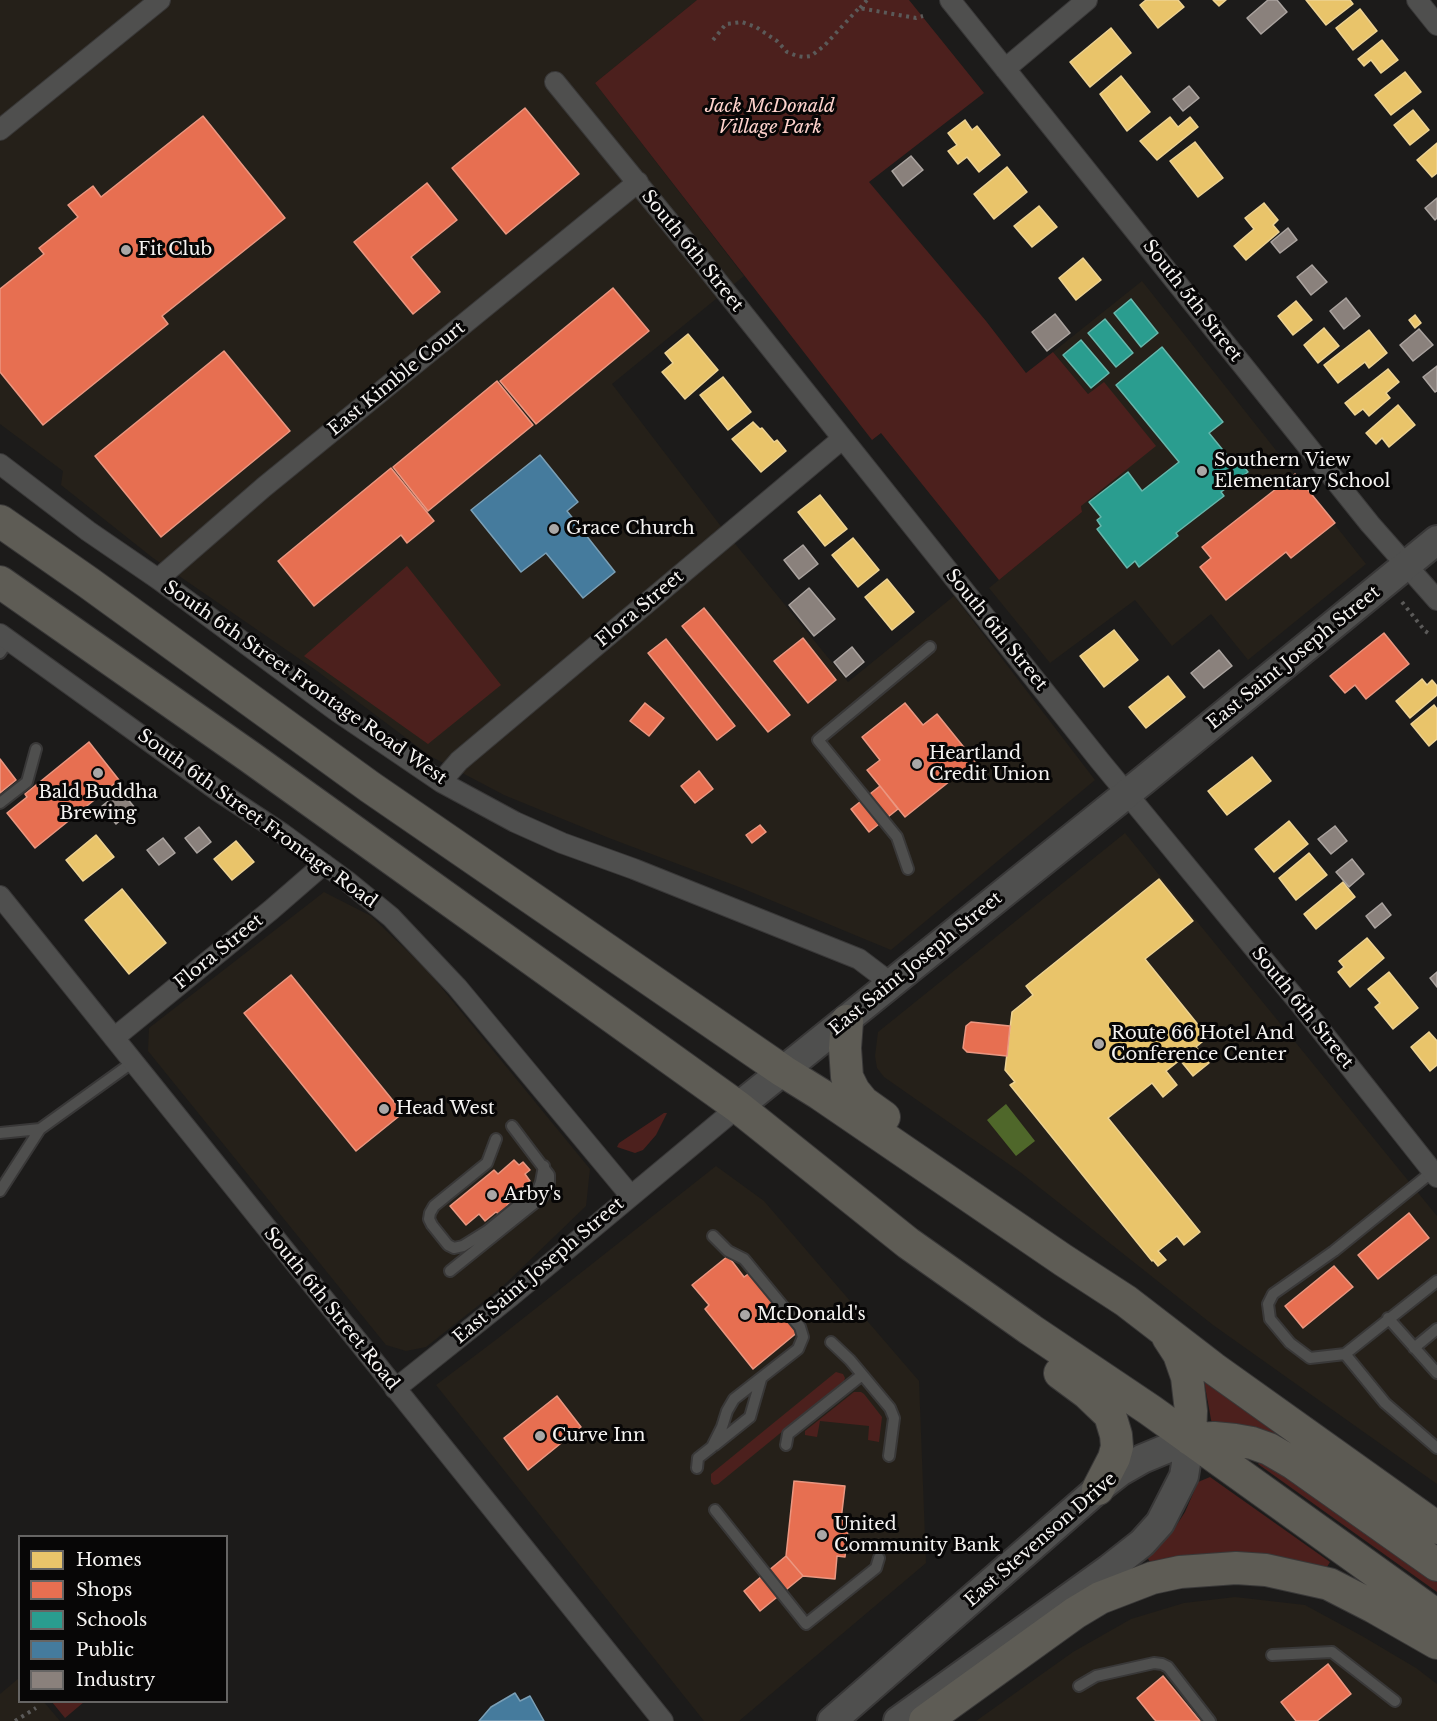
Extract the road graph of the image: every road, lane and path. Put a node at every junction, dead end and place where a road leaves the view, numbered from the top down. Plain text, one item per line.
1 (160, 0) edge
2 (867, 0) edge
3 (951, 0) edge
4 (1088, 0) edge
5 (1417, 0) edge
6 (859, 8) junction
7 (923, 16) dead end
8 (1437, 25) edge
9 (713, 40) dead end
10 (1005, 69) junction
11 (555, 82) dead end
12 (0, 130) edge
13 (638, 182) junction
14 (842, 439) junction
15 (0, 464) edge
16 (0, 521) edge
17 (1437, 540) edge
18 (1405, 566) junction
19 (158, 579) junction
20 (0, 582) edge
21 (1437, 600) edge
22 (1402, 602) dead end
23 (1431, 635) dead end
24 (3, 642) edge
25 (930, 647) dead end
26 (36, 749) dead end
27 (441, 782) junction
28 (1127, 794) junction
29 (0, 803) edge
30 (324, 864) junction
31 (908, 869) dead end
32 (0, 896) edge
33 (892, 984) junction
34 (847, 1021) junction
35 (114, 1038) junction
36 (133, 1062) junction
37 (783, 1071) junction
38 (738, 1107) junction
39 (512, 1126) dead end
40 (40, 1129) junction
41 (0, 1132) edge
42 (496, 1139) dead end
43 (544, 1166) junction
44 (1435, 1175) edge
45 (0, 1191) edge
46 (846, 1195) junction
47 (630, 1196) junction
48 (713, 1236) dead end
49 (1062, 1260) junction
50 (450, 1271) dead end
51 (1437, 1281) edge
52 (1388, 1318) junction
53 (1437, 1329) edge
54 (1164, 1330) junction
55 (831, 1342) dead end
56 (1414, 1348) junction
57 (1345, 1354) junction
58 (1437, 1373) edge
59 (862, 1375) junction
60 (761, 1379) junction
61 (395, 1389) junction
62 (1190, 1439) junction
63 (786, 1445) dead end
64 (712, 1447) junction
65 (1437, 1448) edge
66 (889, 1456) dead end
67 (697, 1468) dead end
68 (1098, 1489) junction
69 (715, 1510) dead end
70 (1437, 1528) edge
71 (879, 1558) dead end
72 (1437, 1565) edge
73 (1437, 1616) edge
74 (1437, 1643) edge
75 (1272, 1655) dead end
76 (1079, 1686) dead end
77 (1395, 1701) dead end
78 (36, 1708) dead end
79 (15, 1721) edge
80 (663, 1721) edge
81 (832, 1721) edge
82 (898, 1721) edge
83 (925, 1721) edge
84 (1210, 1721) edge

1 - 12 street
2 - 6 path
3 - 10 street, South 5th Street
4 - 10 street
5 - 8 street
6 - 7 path
6 - 9 path
10 - 18 street, South 5th Street
11 - 13 street, South 6th Street
13 - 14 street, South 6th Street
13 - 19 street, East Kimble Court
14 - 27 street, Flora Street
14 - 28 street, South 6th Street
15 - 19 street, South 6th Street Frontage Road West
16 - 37 main road
17 - 18 street, East Saint Joseph Street
18 - 21 street, South 5th Street
18 - 28 street, East Saint Joseph Street
19 - 27 street, South 6th Street Frontage Road West
20 - 38 main road
22 - 23 path
24 - 30 street, South 6th Street Frontage Road
25 - 31 lane
26 - 29 lane
27 - 33 street, South 6th Street Frontage Road West
28 - 33 street, East Saint Joseph Street
28 - 44 street, South 6th Street
30 - 35 street, Flora Street
30 - 47 street, South 6th Street Frontage Road
32 - 35 street, South 6th Street Road
33 - 34 street, East Saint Joseph Street
34 - 37 street, East Saint Joseph Street
34 - 49 main road
35 - 36 street, South 6th Street Road
36 - 40 lane
36 - 61 street, South 6th Street Road
37 - 38 street, East Saint Joseph Street
37 - 49 main road
38 - 46 main road
38 - 47 street, East Saint Joseph Street
39 - 43 lane
40 - 41 lane
40 - 45 lane
42 - 43 lane
43 - 50 lane
44 - 57 lane
46 - 62 main road
46 - 68 main road
47 - 61 street, East Saint Joseph Street
48 - 60 lane
49 - 54 main road
51 - 52 lane
52 - 56 lane
52 - 57 lane
53 - 56 lane
54 - 62 main road
54 - 70 main road
55 - 59 lane
56 - 58 lane
57 - 65 lane
59 - 63 lane
59 - 66 lane
60 - 64 lane
60 - 64 lane
61 - 80 street, South 6th Street Road
62 - 68 street, East Stevenson Drive
62 - 72 main road
62 - 73 main road
62 - 82 street
64 - 67 lane
68 - 81 street, East Stevenson Drive
69 - 71 lane
74 - 83 main road
75 - 77 lane
76 - 84 lane
78 - 79 path

